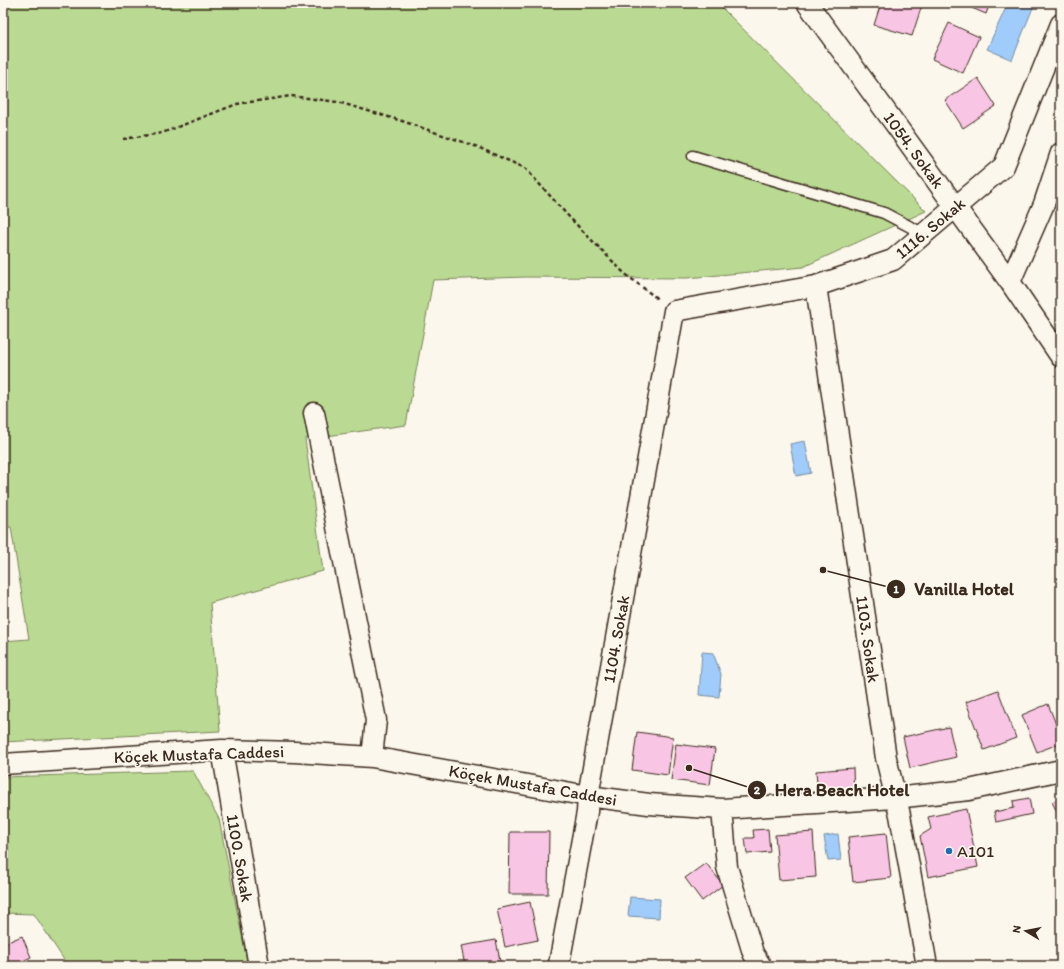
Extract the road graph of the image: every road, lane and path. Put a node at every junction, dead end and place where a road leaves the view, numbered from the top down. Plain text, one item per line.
1 (807, 3) edge
2 (1061, 24) edge
3 (123, 139) dead end
4 (1061, 153) edge
5 (693, 156) dead end
6 (956, 207) junction
7 (924, 234) junction
8 (1010, 282) junction
9 (816, 286) junction
10 (674, 311) junction
11 (1061, 357) edge
12 (314, 414) dead end
13 (222, 750) junction
14 (372, 758) junction
15 (3, 764) edge
16 (1061, 770) edge
17 (588, 796) junction
18 (895, 798) junction
19 (722, 809) junction
20 (259, 966) edge
21 (558, 966) edge
22 (761, 966) edge
23 (927, 966) edge

1 - 6 street, 1054. Sokak
2 - 6 street, 1116. Sokak
3 - 10 path
4 - 8 street
5 - 7 lane
6 - 7 street, 1116. Sokak
6 - 8 street, 1054. Sokak
7 - 9 street, 1116. Sokak
8 - 11 street, 1054. Sokak
9 - 10 street, 1116. Sokak
9 - 18 street, 1103. Sokak
10 - 17 street, 1104. Sokak
12 - 14 street
13 - 14 street, Köçek Mustafa Caddesi
13 - 15 street, Köçek Mustafa Caddesi
13 - 20 street, 1100. Sokak
14 - 17 street, Köçek Mustafa Caddesi
16 - 18 street, Köçek Mustafa Caddesi
17 - 19 street, Köçek Mustafa Caddesi
17 - 21 street, 1104. Sokak
18 - 19 street, Köçek Mustafa Caddesi
18 - 23 street, 1103. Sokak
19 - 22 street

